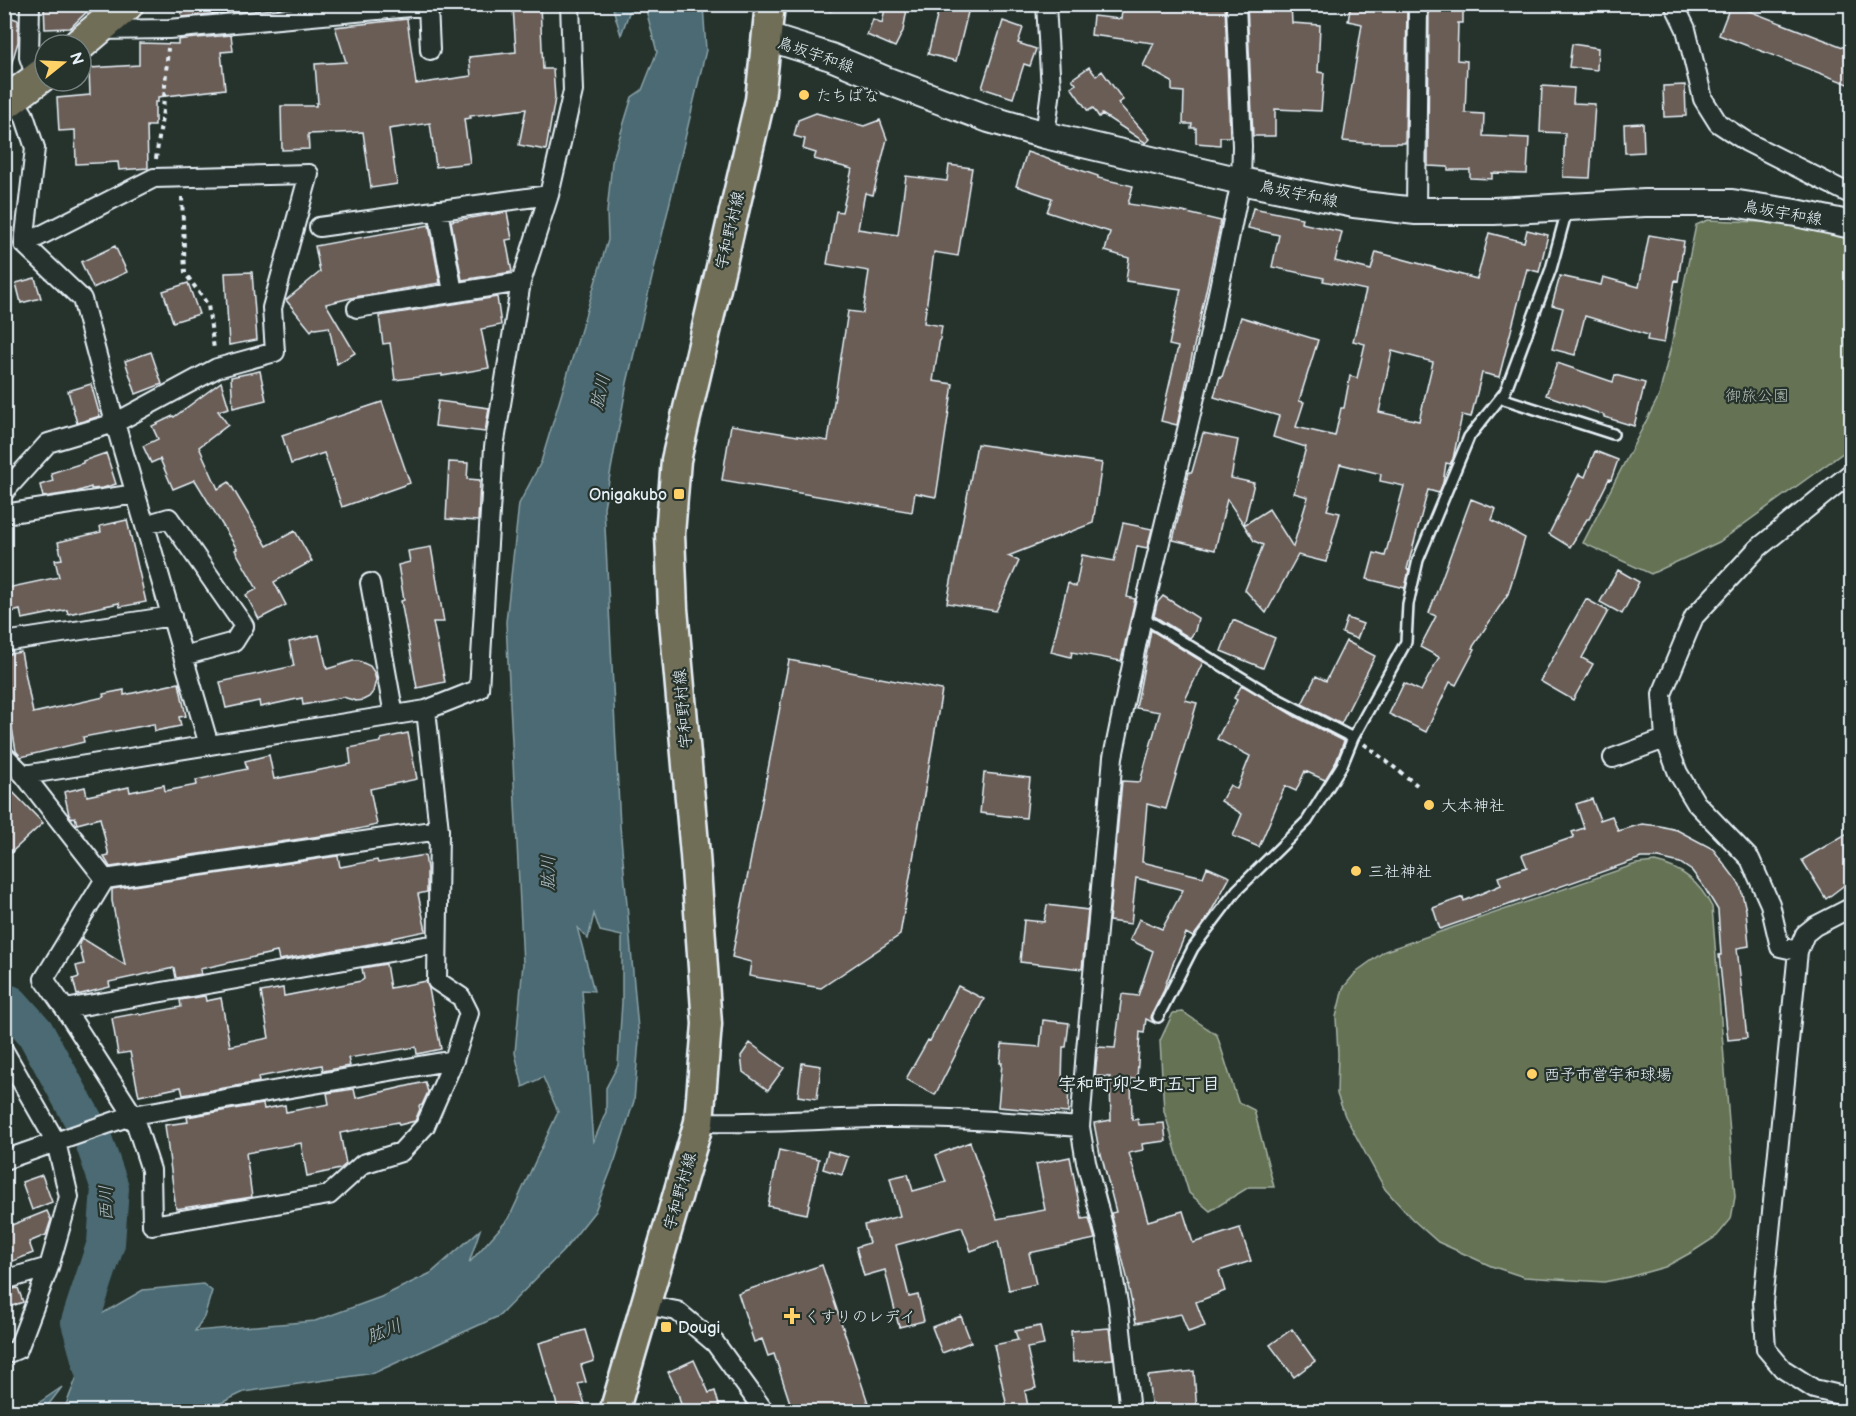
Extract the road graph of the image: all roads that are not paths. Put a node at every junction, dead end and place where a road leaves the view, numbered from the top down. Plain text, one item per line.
1 (30, 4) edge
2 (127, 4) edge
3 (570, 4) edge
4 (770, 4) edge
5 (1046, 4) edge
6 (1236, 4) edge
7 (1418, 4) edge
8 (1674, 4) edge
9 (435, 5) edge
10 (93, 33) edge
11 (93, 37) edge
12 (767, 37) junction
13 (430, 50) dead end
14 (25, 88) edge
15 (1045, 135) junction
16 (1241, 181) junction
17 (549, 195) junction
18 (1851, 195) edge
19 (1568, 207) junction
20 (438, 210) junction
21 (1416, 211) junction
22 (1851, 225) edge
23 (319, 227) dead end
24 (24, 244) junction
25 (521, 282) junction
26 (453, 292) junction
27 (357, 308) dead end
28 (1501, 398) junction
29 (116, 423) junction
30 (1613, 434) dead end
31 (1851, 472) edge
32 (4, 492) edge
33 (136, 494) junction
34 (4, 514) edge
35 (145, 525) junction
36 (370, 583) dead end
37 (172, 616) junction
38 (1142, 617) junction
39 (4, 642) edge
40 (183, 656) junction
41 (426, 710) junction
42 (394, 716) junction
43 (1353, 738) junction
44 (1665, 739) junction
45 (208, 745) junction
46 (4, 755) edge
47 (1613, 758) dead end
48 (24, 775) junction
49 (439, 830) junction
50 (105, 879) junction
51 (1851, 907) edge
52 (436, 944) junction
53 (1798, 951) junction
54 (65, 1009) junction
55 (1158, 1017) dead end
56 (4, 1051) edge
57 (454, 1060) junction
58 (133, 1115) junction
59 (699, 1122) junction
60 (1080, 1127) junction
61 (56, 1142) junction
62 (4, 1160) edge
63 (49, 1267) junction
64 (4, 1280) edge
65 (646, 1305) junction
66 (4, 1355) edge
67 (1851, 1398) edge
68 (614, 1412) edge
69 (765, 1412) edge
70 (1130, 1412) edge

1 - 14 street
2 - 10 highway
3 - 17 street
4 - 12 main road, 宇和野村線
5 - 15 street
6 - 16 street
7 - 21 street
8 - 18 street
9 - 11 street
9 - 13 street
12 - 15 main road, 鳥坂宇和線
12 - 59 main road, 宇和野村線
14 - 24 street
15 - 16 main road, 鳥坂宇和線
16 - 21 main road, 鳥坂宇和線
16 - 38 street
17 - 20 street
17 - 25 street
19 - 21 main road, 鳥坂宇和線
19 - 22 main road, 鳥坂宇和線
19 - 28 lane
20 - 23 street
20 - 26 street
24 - 29 street
24 - 29 street
25 - 26 street
25 - 41 street
26 - 27 street
28 - 30 lane
28 - 43 lane
29 - 32 street
29 - 33 street
31 - 44 street
33 - 34 street
33 - 35 street
35 - 37 street
35 - 40 street
36 - 42 street
37 - 39 street
37 - 40 street
38 - 43 lane
38 - 60 street
40 - 45 street
41 - 42 street
41 - 49 street
42 - 45 street
43 - 55 lane
44 - 47 street
44 - 53 street
45 - 48 street
46 - 48 street
48 - 50 street
49 - 50 street
49 - 52 street
50 - 54 street
51 - 53 street
52 - 54 street
52 - 57 street
53 - 67 street
54 - 58 street
56 - 61 street
57 - 58 street
57 - 58 street
58 - 61 street
59 - 60 street
59 - 65 main road, 宇和野村線
60 - 70 street
61 - 62 street
61 - 63 street
63 - 64 street
63 - 66 street
65 - 68 main road, 宇和野村線
65 - 69 street

